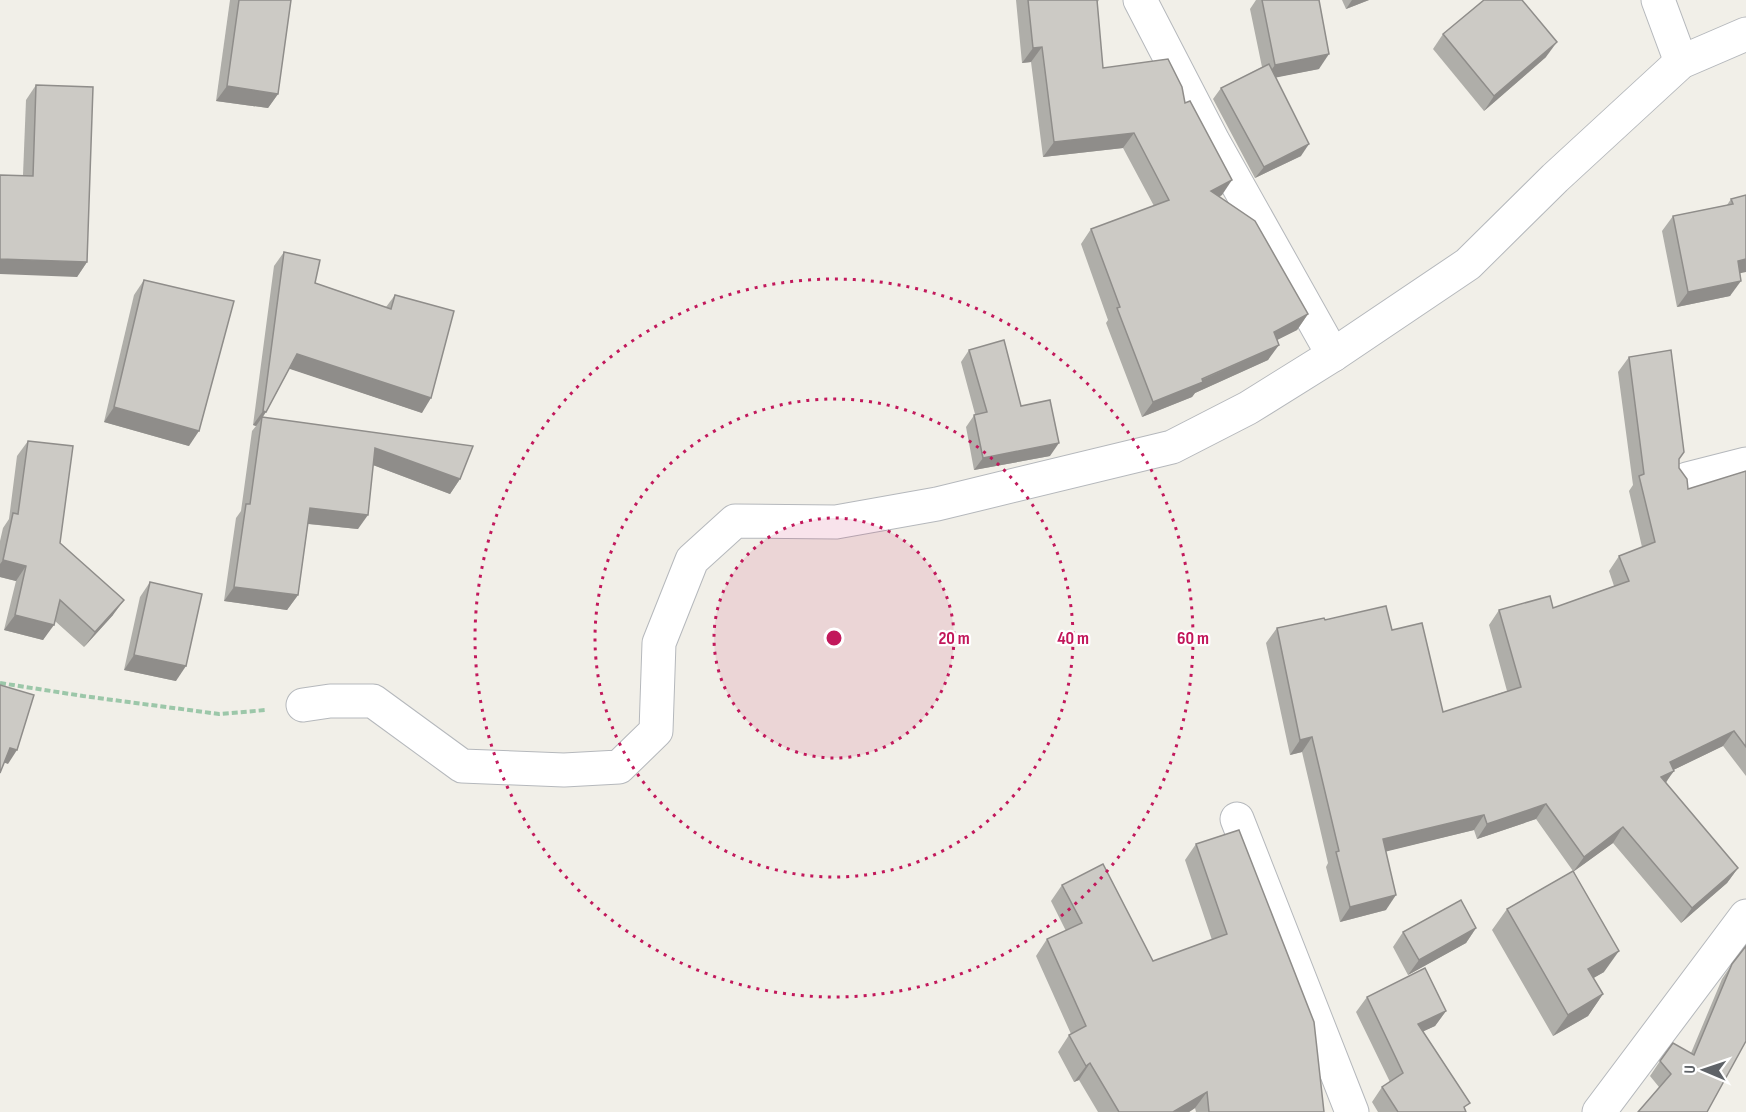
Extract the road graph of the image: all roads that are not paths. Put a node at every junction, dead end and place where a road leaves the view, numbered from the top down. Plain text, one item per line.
1 (1140, 0) edge
2 (1658, 0) edge
3 (1746, 34) edge
4 (1681, 62) junction
5 (1333, 355) junction
6 (1746, 464) edge
7 (1687, 479) edge
8 (303, 705) road end
9 (1236, 819) dead end
10 (1746, 916) edge
11 (1352, 1112) edge
12 (1599, 1112) edge

1 - 5 street
2 - 4 street
3 - 4 street
4 - 5 street
5 - 8 street
6 - 7 street
9 - 11 street
10 - 12 street

